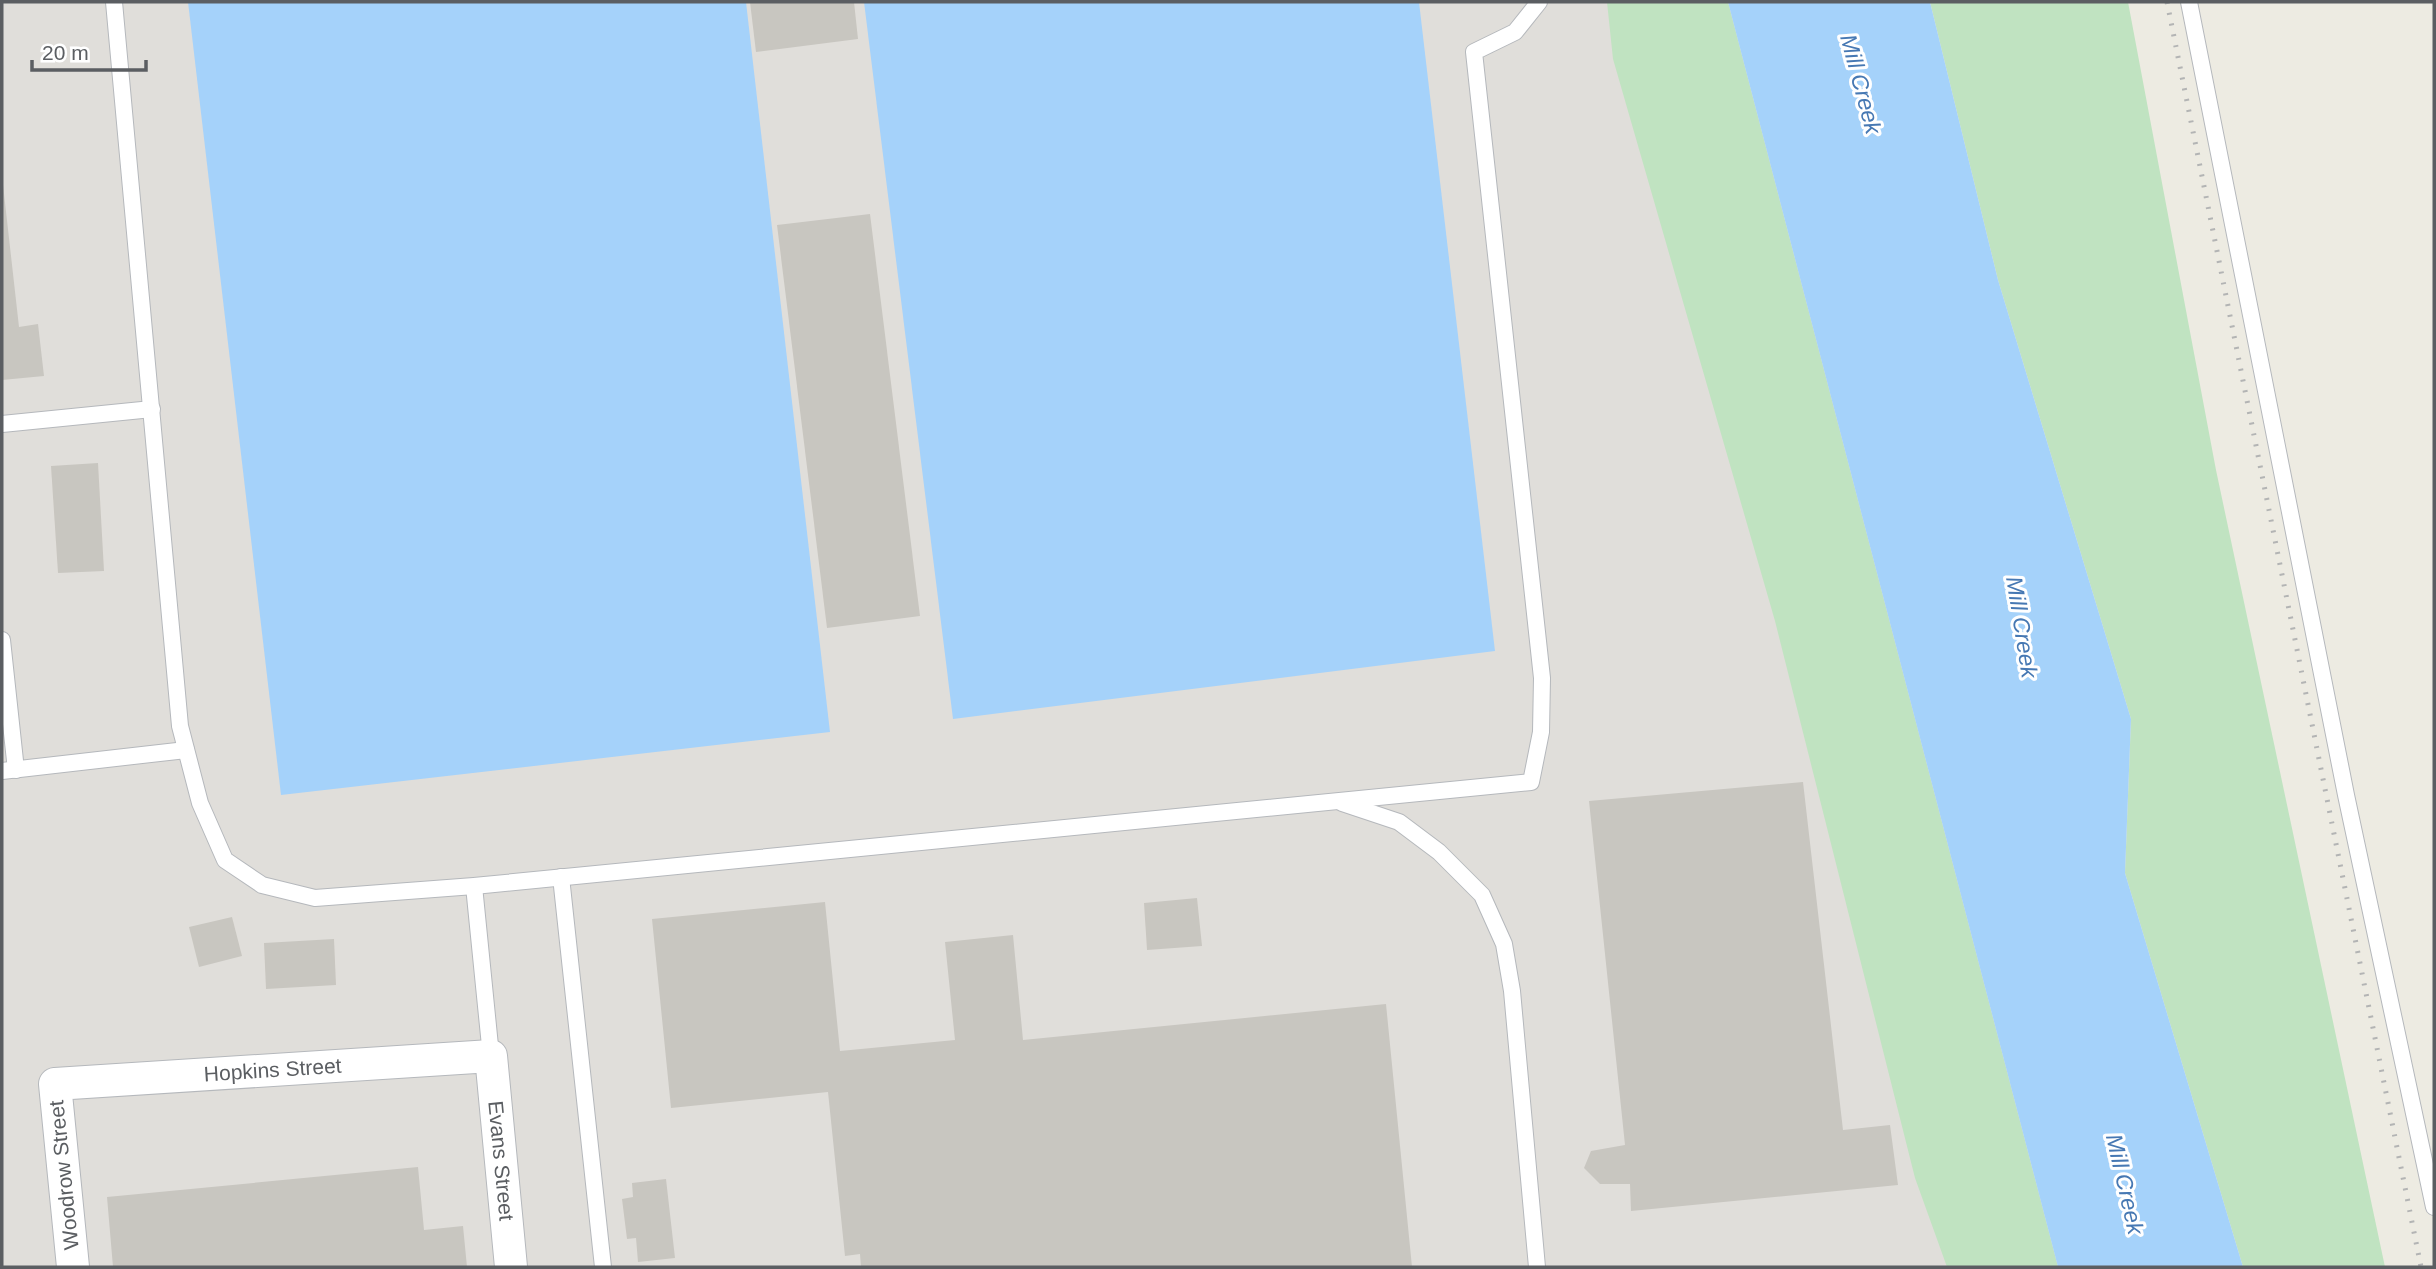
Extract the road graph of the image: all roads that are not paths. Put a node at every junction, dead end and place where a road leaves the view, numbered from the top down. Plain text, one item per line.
1 (114, 2) edge
2 (1539, 2) edge
3 (2189, 2) edge
4 (152, 409) junction
5 (2, 424) edge
6 (2, 640) edge
7 (186, 750) junction
8 (9, 770) edge
9 (1337, 801) junction
10 (561, 877) junction
11 (474, 886) junction
12 (491, 1056) junction
13 (55, 1083) joint
14 (2434, 1207) edge
15 (73, 1267) edge
16 (512, 1267) edge
17 (603, 1267) edge
18 (1538, 1267) edge

1 - 4 lane
2 - 9 lane
3 - 14 lane
4 - 5 lane
4 - 7 lane
6 - 8 lane
7 - 8 lane
7 - 11 lane
9 - 10 lane
9 - 18 lane
10 - 11 lane
10 - 17 lane
11 - 12 lane
12 - 13 street, Hopkins Street
12 - 16 street, Evans Street
13 - 15 street, Woodrow Street

